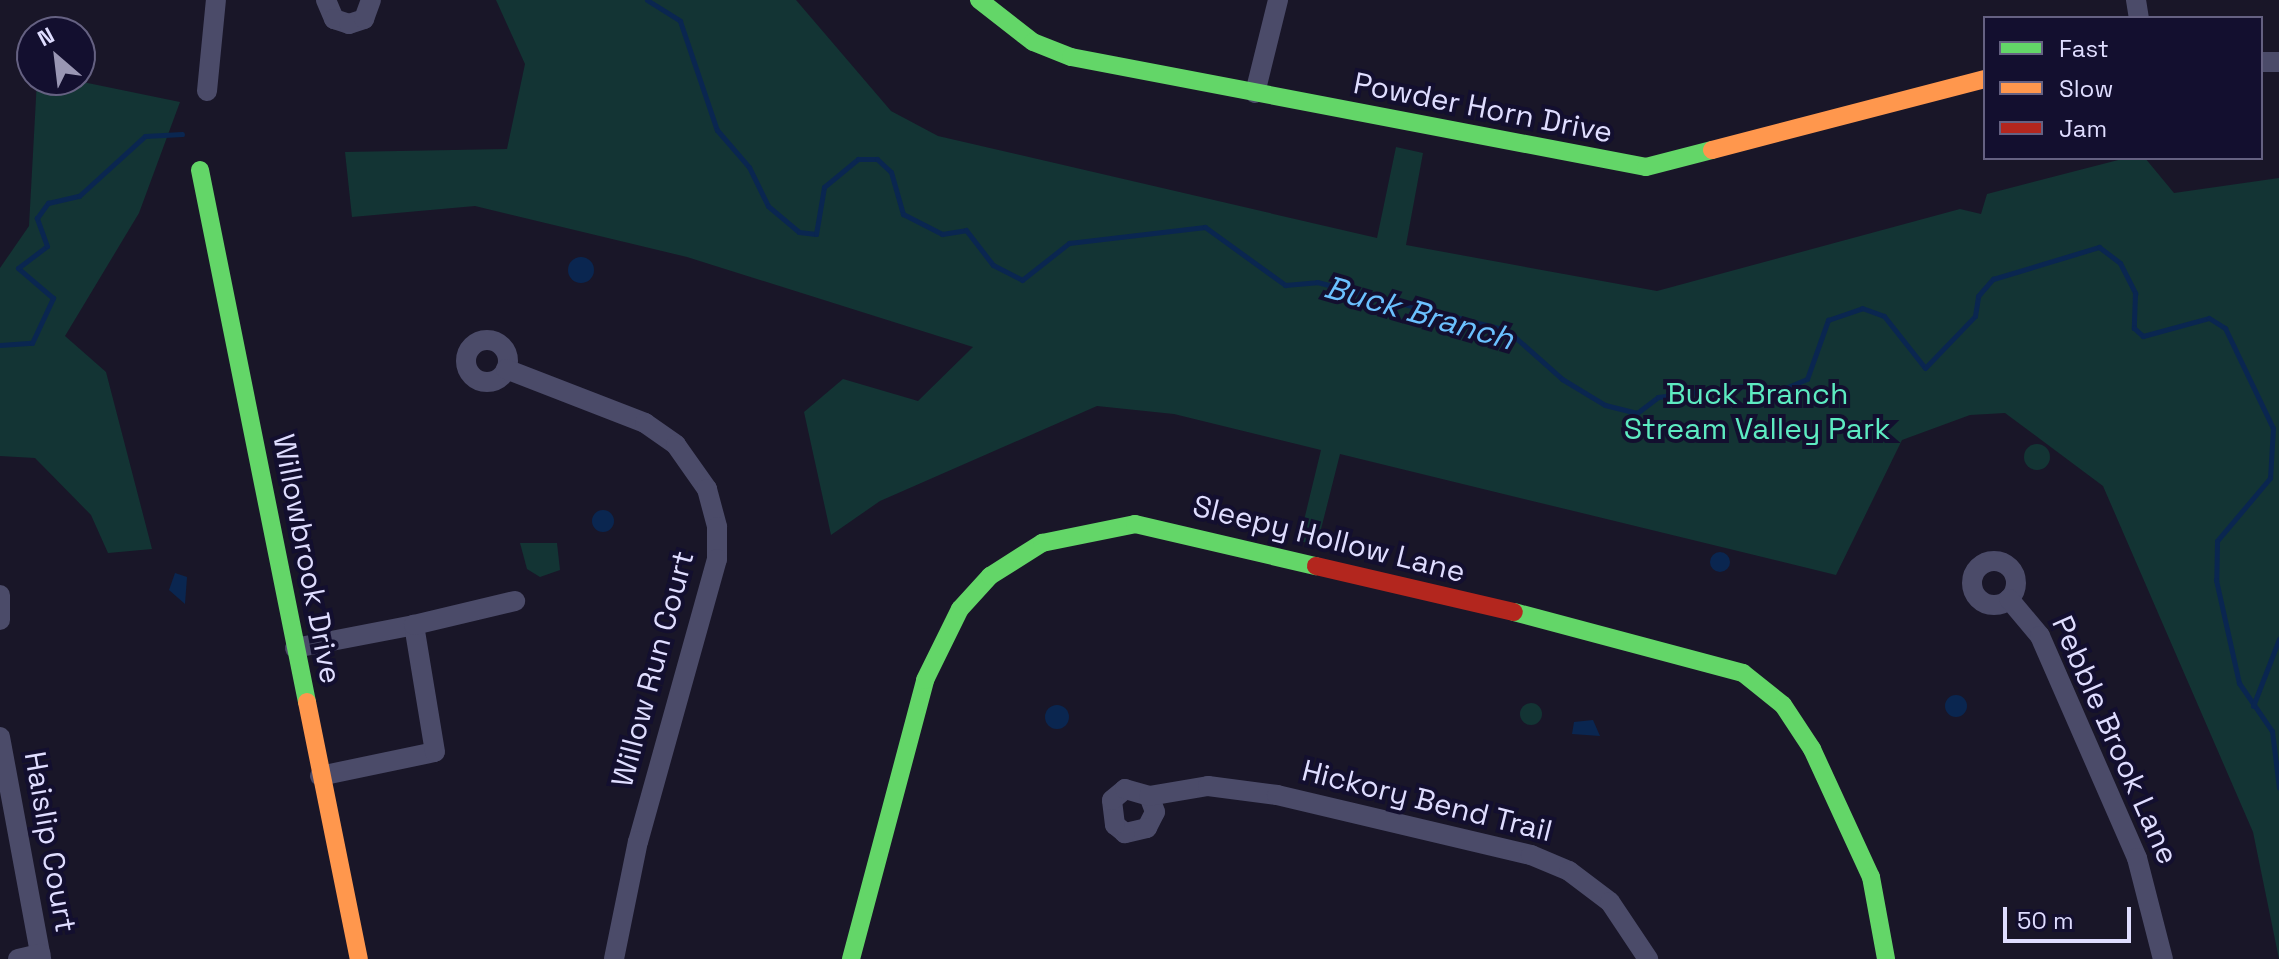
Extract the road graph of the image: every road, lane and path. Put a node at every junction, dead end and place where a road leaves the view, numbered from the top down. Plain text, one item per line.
1 (216, 0) edge
2 (326, 0) edge
3 (371, 0) edge
4 (1278, 0) edge
5 (988, 3) edge
6 (1983, 80) edge
7 (207, 91) dead end
8 (1255, 93) junction
9 (200, 170) dead end
10 (506, 369) dead end
11 (0, 595) edge
12 (2009, 599) dead end
13 (515, 601) dead end
14 (0, 620) edge
15 (414, 625) junction
16 (295, 648) junction
17 (0, 737) edge
18 (320, 776) junction
19 (1149, 796) dead end
20 (41, 956) edge
21 (18, 959) edge
22 (359, 959) edge
23 (614, 959) edge
24 (851, 959) edge
25 (1648, 959) edge
26 (1886, 959) edge
27 (2163, 959) edge

1 - 7 street
2 - 3 street
4 - 8 street
5 - 8 street, Powder Horn Drive
6 - 8 street, Powder Horn Drive
9 - 16 street, Willowbrook Drive
10 - 23 street, Willow Run Court
11 - 14 street
12 - 27 street, Pebble Brook Lane
13 - 15 street
15 - 16 street
15 - 18 street
16 - 18 street, Willowbrook Drive
17 - 20 street, Haislip Court
18 - 22 street, Willowbrook Drive
19 - 25 street, Hickory Bend Trail
20 - 21 street
24 - 26 street, Sleepy Hollow Lane

